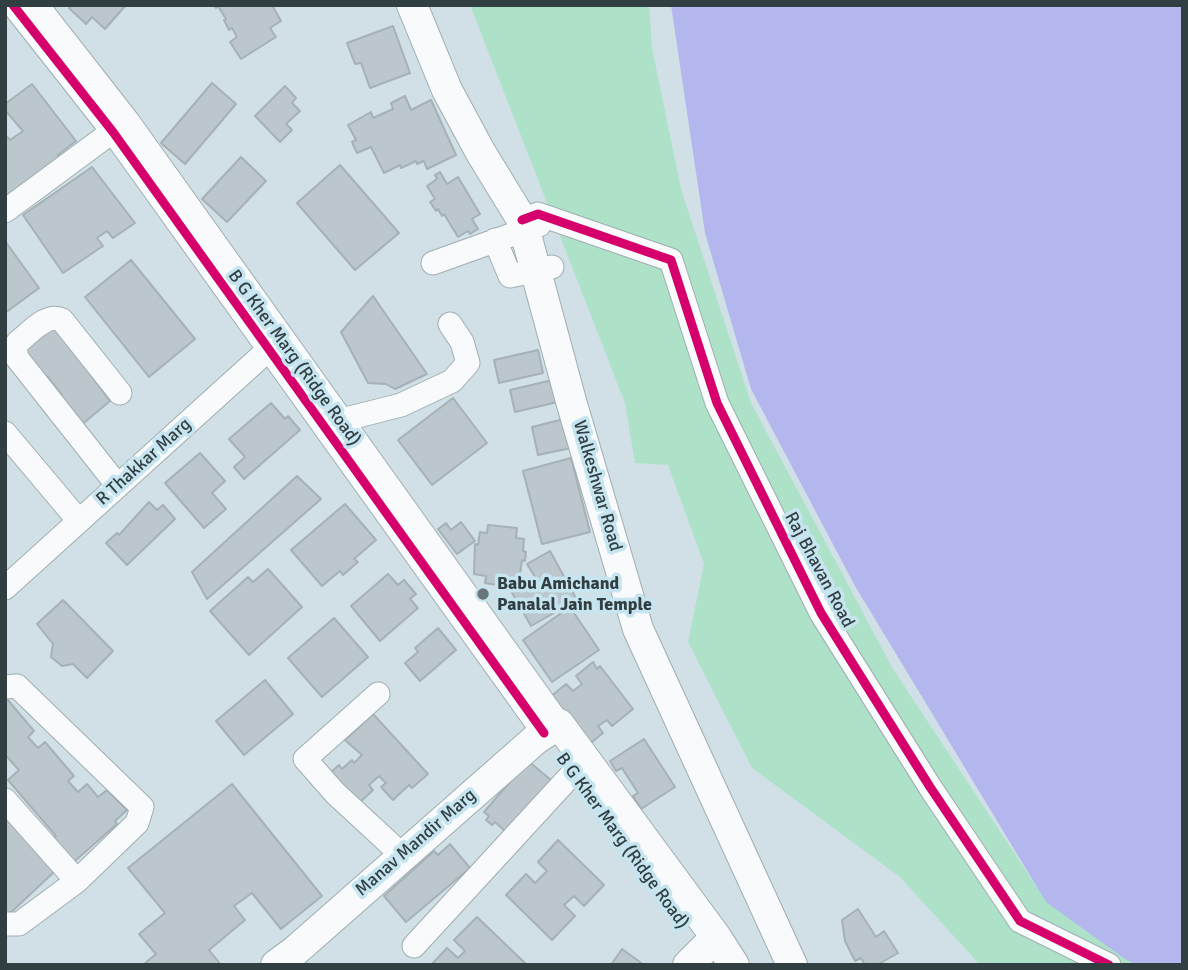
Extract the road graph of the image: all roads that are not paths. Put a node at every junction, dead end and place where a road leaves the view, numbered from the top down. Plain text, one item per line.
1 (13, 5) edge
2 (37, 5) edge
3 (412, 5) edge
4 (433, 5) edge
5 (120, 126) junction
6 (5, 211) edge
7 (531, 222) junction
8 (495, 240) junction
9 (433, 263) dead end
10 (544, 268) junction
11 (450, 324) dead end
12 (276, 342) junction
13 (120, 393) dead end
14 (342, 420) junction
15 (90, 429) dead end
16 (5, 433) edge
17 (123, 481) junction
18 (79, 521) junction
19 (5, 588) edge
20 (5, 687) edge
21 (378, 694) dead end
22 (551, 728) junction
23 (573, 773) junction
24 (5, 800) edge
25 (402, 855) junction
26 (78, 881) junction
27 (5, 924) edge
28 (414, 946) dead end
29 (704, 954) edge
30 (276, 965) edge
31 (734, 965) edge
32 (792, 965) edge
33 (810, 965) edge
34 (1110, 965) edge

1 - 5 street, B G Kher Marg (Ridge Road)
2 - 5 street, B G Kher Marg (Ridge Road)
3 - 7 main road, Walkeshwar Road
4 - 7 main road, Walkeshwar Road
5 - 6 street
5 - 12 street, B G Kher Marg (Ridge Road)
7 - 8 street
7 - 10 main road, Walkeshwar Road
7 - 34 street, Raj Bhavan Road
8 - 9 street
8 - 10 street
10 - 32 main road, Walkeshwar Road
10 - 33 main road, Walkeshwar Road
11 - 14 street
12 - 14 street, B G Kher Marg (Ridge Road)
12 - 17 street, R Thakkar Marg
12 - 22 street, B G Kher Marg (Ridge Road)
13 - 17 street
14 - 22 street, B G Kher Marg (Ridge Road)
15 - 17 street
16 - 18 street
17 - 18 street, R Thakkar Marg
18 - 19 street, R Thakkar Marg
20 - 26 street
21 - 25 street
22 - 23 main road, B G Kher Marg (Ridge Road)
22 - 25 main road, Manav Mandir Marg
22 - 29 main road, B G Kher Marg (Ridge Road)
23 - 28 street
23 - 29 main road, B G Kher Marg (Ridge Road)
24 - 26 street
25 - 30 main road, Manav Mandir Marg
26 - 27 street
29 - 31 main road, B G Kher Marg (Ridge Road)

